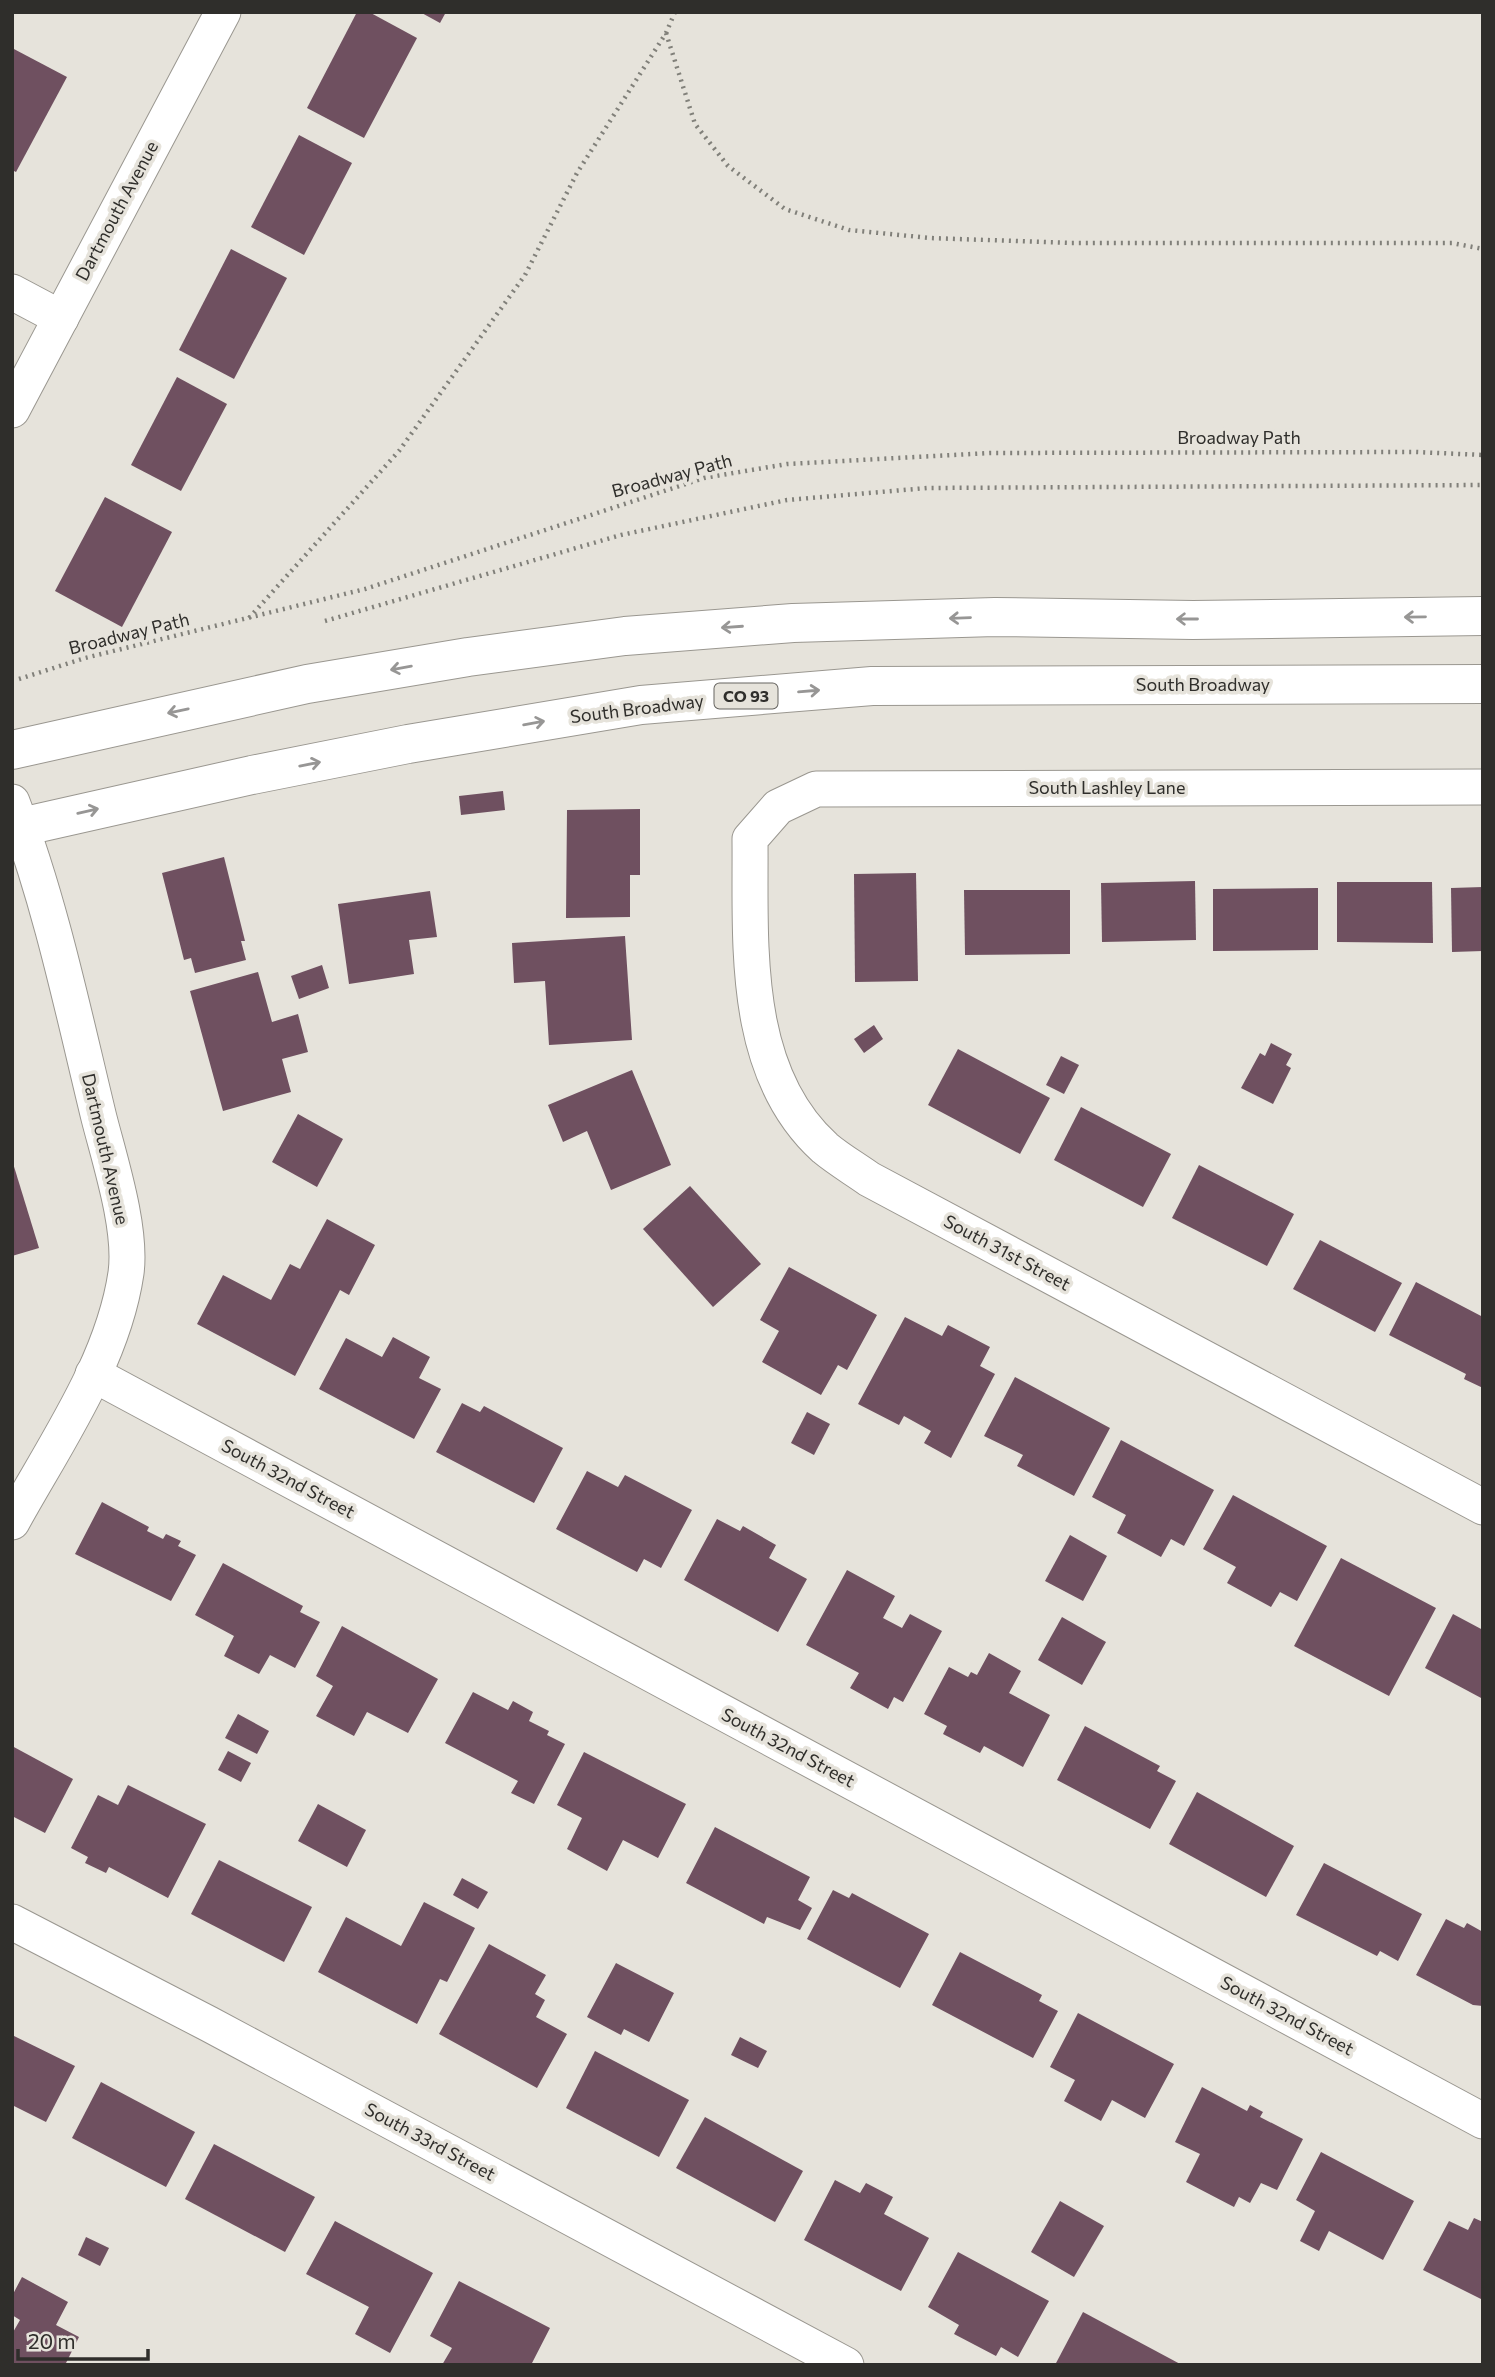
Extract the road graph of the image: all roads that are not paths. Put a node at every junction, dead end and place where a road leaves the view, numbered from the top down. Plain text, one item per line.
1 (223, 12) edge
2 (12, 292) edge
3 (61, 318) junction
4 (12, 410) edge
5 (1483, 616) edge
6 (1483, 684) edge
7 (12, 750) edge
8 (1483, 787) edge
9 (15, 819) edge
10 (750, 839) joint
11 (93, 1374) junction
12 (1483, 1507) edge
13 (12, 1522) edge
14 (12, 1922) edge
15 (1483, 2121) edge
16 (846, 2365) edge

1 - 3 street, Dartmouth Avenue
2 - 3 street
3 - 4 street, Dartmouth Avenue
5 -> 7 main road
9 -> 6 main road, South Broadway / CO 93
8 - 10 street, South Lashley Lane
9 - 11 street, Dartmouth Avenue
10 - 12 street, South 31st Street
11 - 13 street, Dartmouth Avenue
11 - 15 street, South 32nd Street
14 - 16 street, South 33rd Street

